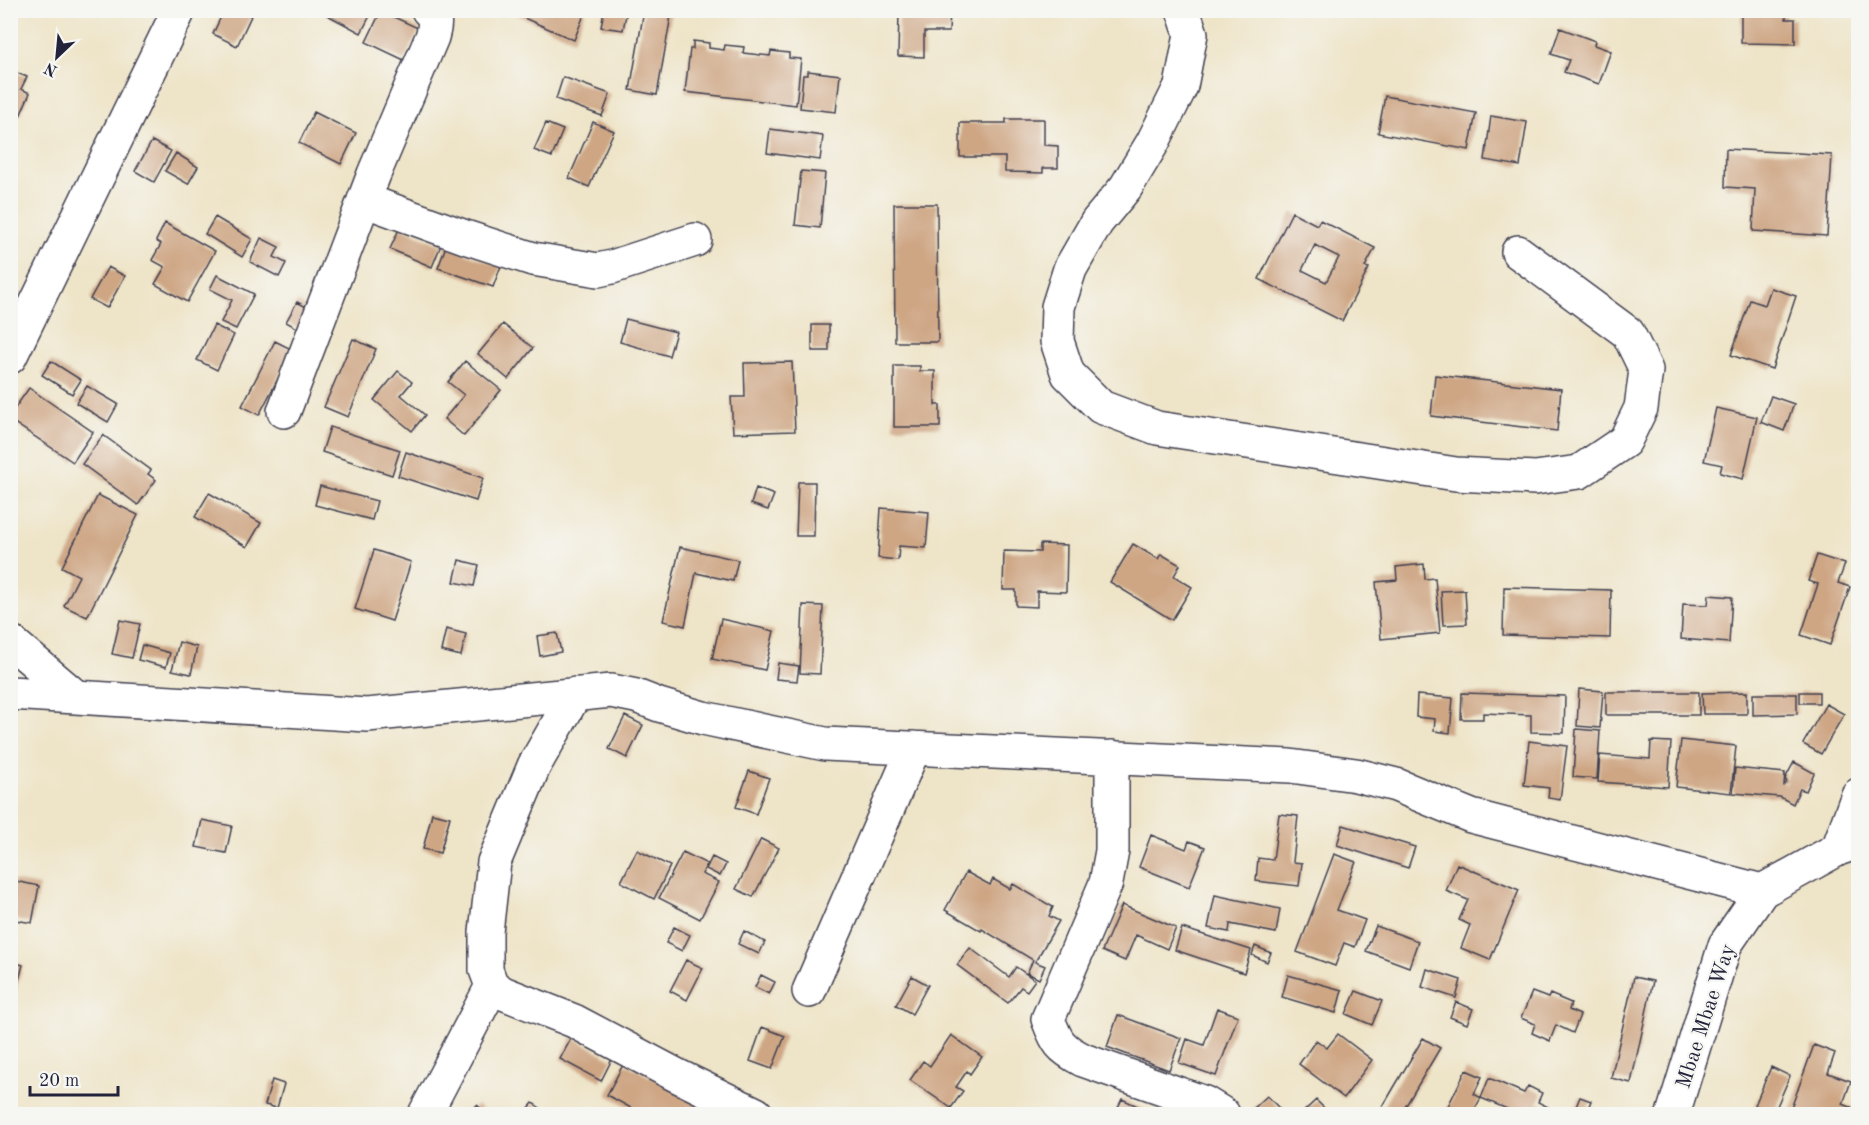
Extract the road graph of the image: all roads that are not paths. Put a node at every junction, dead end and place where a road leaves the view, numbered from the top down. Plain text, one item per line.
1 (179, 10) edge
2 (428, 10) edge
3 (1182, 10) edge
4 (364, 200) junction
5 (695, 240) dead end
6 (1518, 252) dead end
7 (10, 357) edge
8 (284, 411) dead end
9 (10, 641) edge
10 (10, 693) edge
11 (575, 694) junction
12 (76, 697) junction
13 (914, 748) junction
14 (1112, 758) junction
15 (1858, 795) edge
16 (1848, 845) edge
17 (1762, 891) junction
18 (492, 986) junction
19 (809, 991) dead end
20 (425, 1114) edge
21 (756, 1114) edge
22 (1223, 1114) edge
23 (1673, 1114) edge

1 - 7 street
2 - 4 street
3 - 6 street
4 - 5 street
4 - 8 street
9 - 12 street
10 - 12 street
11 - 12 street
11 - 13 street
11 - 18 street
13 - 14 street
13 - 19 street
14 - 17 street
14 - 22 street
15 - 16 street
16 - 17 street, Mbae Mbae Way
17 - 23 street, Mbae Mbae Way
18 - 20 street
18 - 21 street

